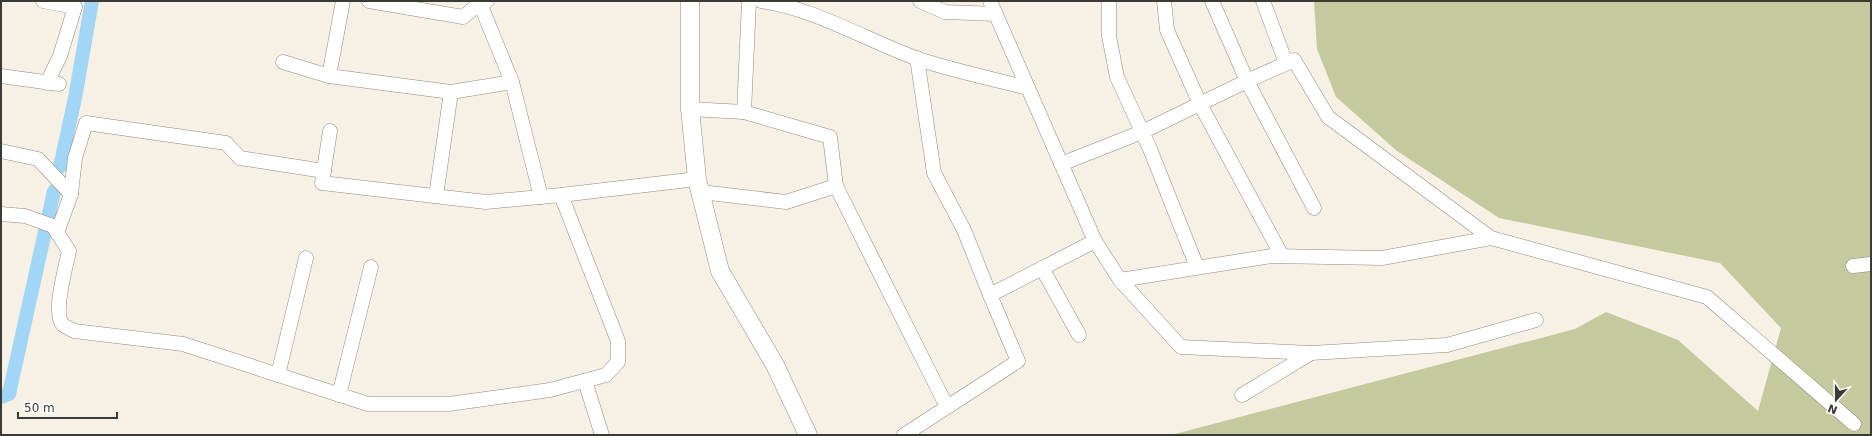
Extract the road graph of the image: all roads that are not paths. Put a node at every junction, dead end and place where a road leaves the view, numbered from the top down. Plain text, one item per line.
1 (43, 1) edge
2 (343, 1) edge
3 (369, 1) edge
4 (690, 1) edge
5 (749, 1) edge
6 (761, 1) edge
7 (920, 1) edge
8 (990, 1) edge
9 (1109, 1) edge
10 (1164, 1) edge
11 (1212, 1) edge
12 (1263, 1) edge
13 (482, 2) edge
14 (996, 14) junction
15 (917, 58) junction
16 (283, 62) dead end
17 (1286, 63) junction
18 (1, 76) edge
19 (329, 76) junction
20 (1247, 81) junction
21 (512, 82) junction
22 (1028, 88) junction
23 (451, 92) junction
24 (1200, 104) junction
25 (690, 109) junction
26 (744, 112) junction
27 (330, 131) dead end
28 (1142, 132) junction
29 (1, 151) edge
30 (1061, 164) junction
31 (324, 171) junction
32 (699, 186) junction
33 (836, 186) junction
34 (71, 194) junction
35 (560, 195) junction
36 (436, 196) junction
37 (540, 197) junction
38 (1314, 208) dead end
39 (1, 214) edge
40 (55, 230) junction
41 (1492, 238) junction
42 (1095, 240) junction
43 (1282, 256) junction
44 (306, 258) dead end
45 (1871, 264) edge
46 (1853, 266) dead end
47 (371, 267) dead end
48 (1042, 268) junction
49 (1197, 268) junction
50 (1120, 280) junction
51 (990, 295) junction
52 (1536, 320) dead end
53 (1079, 335) dead end
54 (1311, 353) junction
55 (278, 375) junction
56 (585, 381) junction
57 (339, 395) junction
58 (1242, 395) dead end
59 (947, 407) junction
60 (1854, 424) dead end
61 (602, 435) edge
62 (808, 435) edge
63 (904, 435) edge

1 - 18 street
2 - 19 street
3 - 13 street
4 - 25 street
5 - 26 street
6 - 15 street
7 - 14 street
8 - 14 street
9 - 28 street
10 - 24 street
11 - 20 street
12 - 17 street
13 - 21 street
14 - 22 street
15 - 22 street
15 - 51 street
16 - 19 street
17 - 20 street
17 - 41 street
19 - 23 street
20 - 24 street
20 - 38 street
21 - 23 street
21 - 37 street
22 - 30 street
23 - 36 street
24 - 28 street
24 - 43 street
25 - 26 street
25 - 32 street
26 - 33 street
27 - 31 street
28 - 30 street
28 - 49 street
29 - 34 street
30 - 42 street
31 - 34 street
31 - 36 street
32 - 33 street
32 - 35 street
32 - 62 street
33 - 59 street
34 - 40 street
35 - 37 street
35 - 56 street
36 - 37 street
39 - 40 street
40 - 55 street
41 - 43 street
41 - 60 street
42 - 48 street
42 - 50 street
43 - 49 street
44 - 55 street
45 - 46 street
47 - 57 street
48 - 51 street
48 - 53 street
49 - 50 street
50 - 54 street
51 - 59 street
52 - 54 street
54 - 58 street
55 - 57 street
56 - 57 street
56 - 61 street
59 - 63 street

